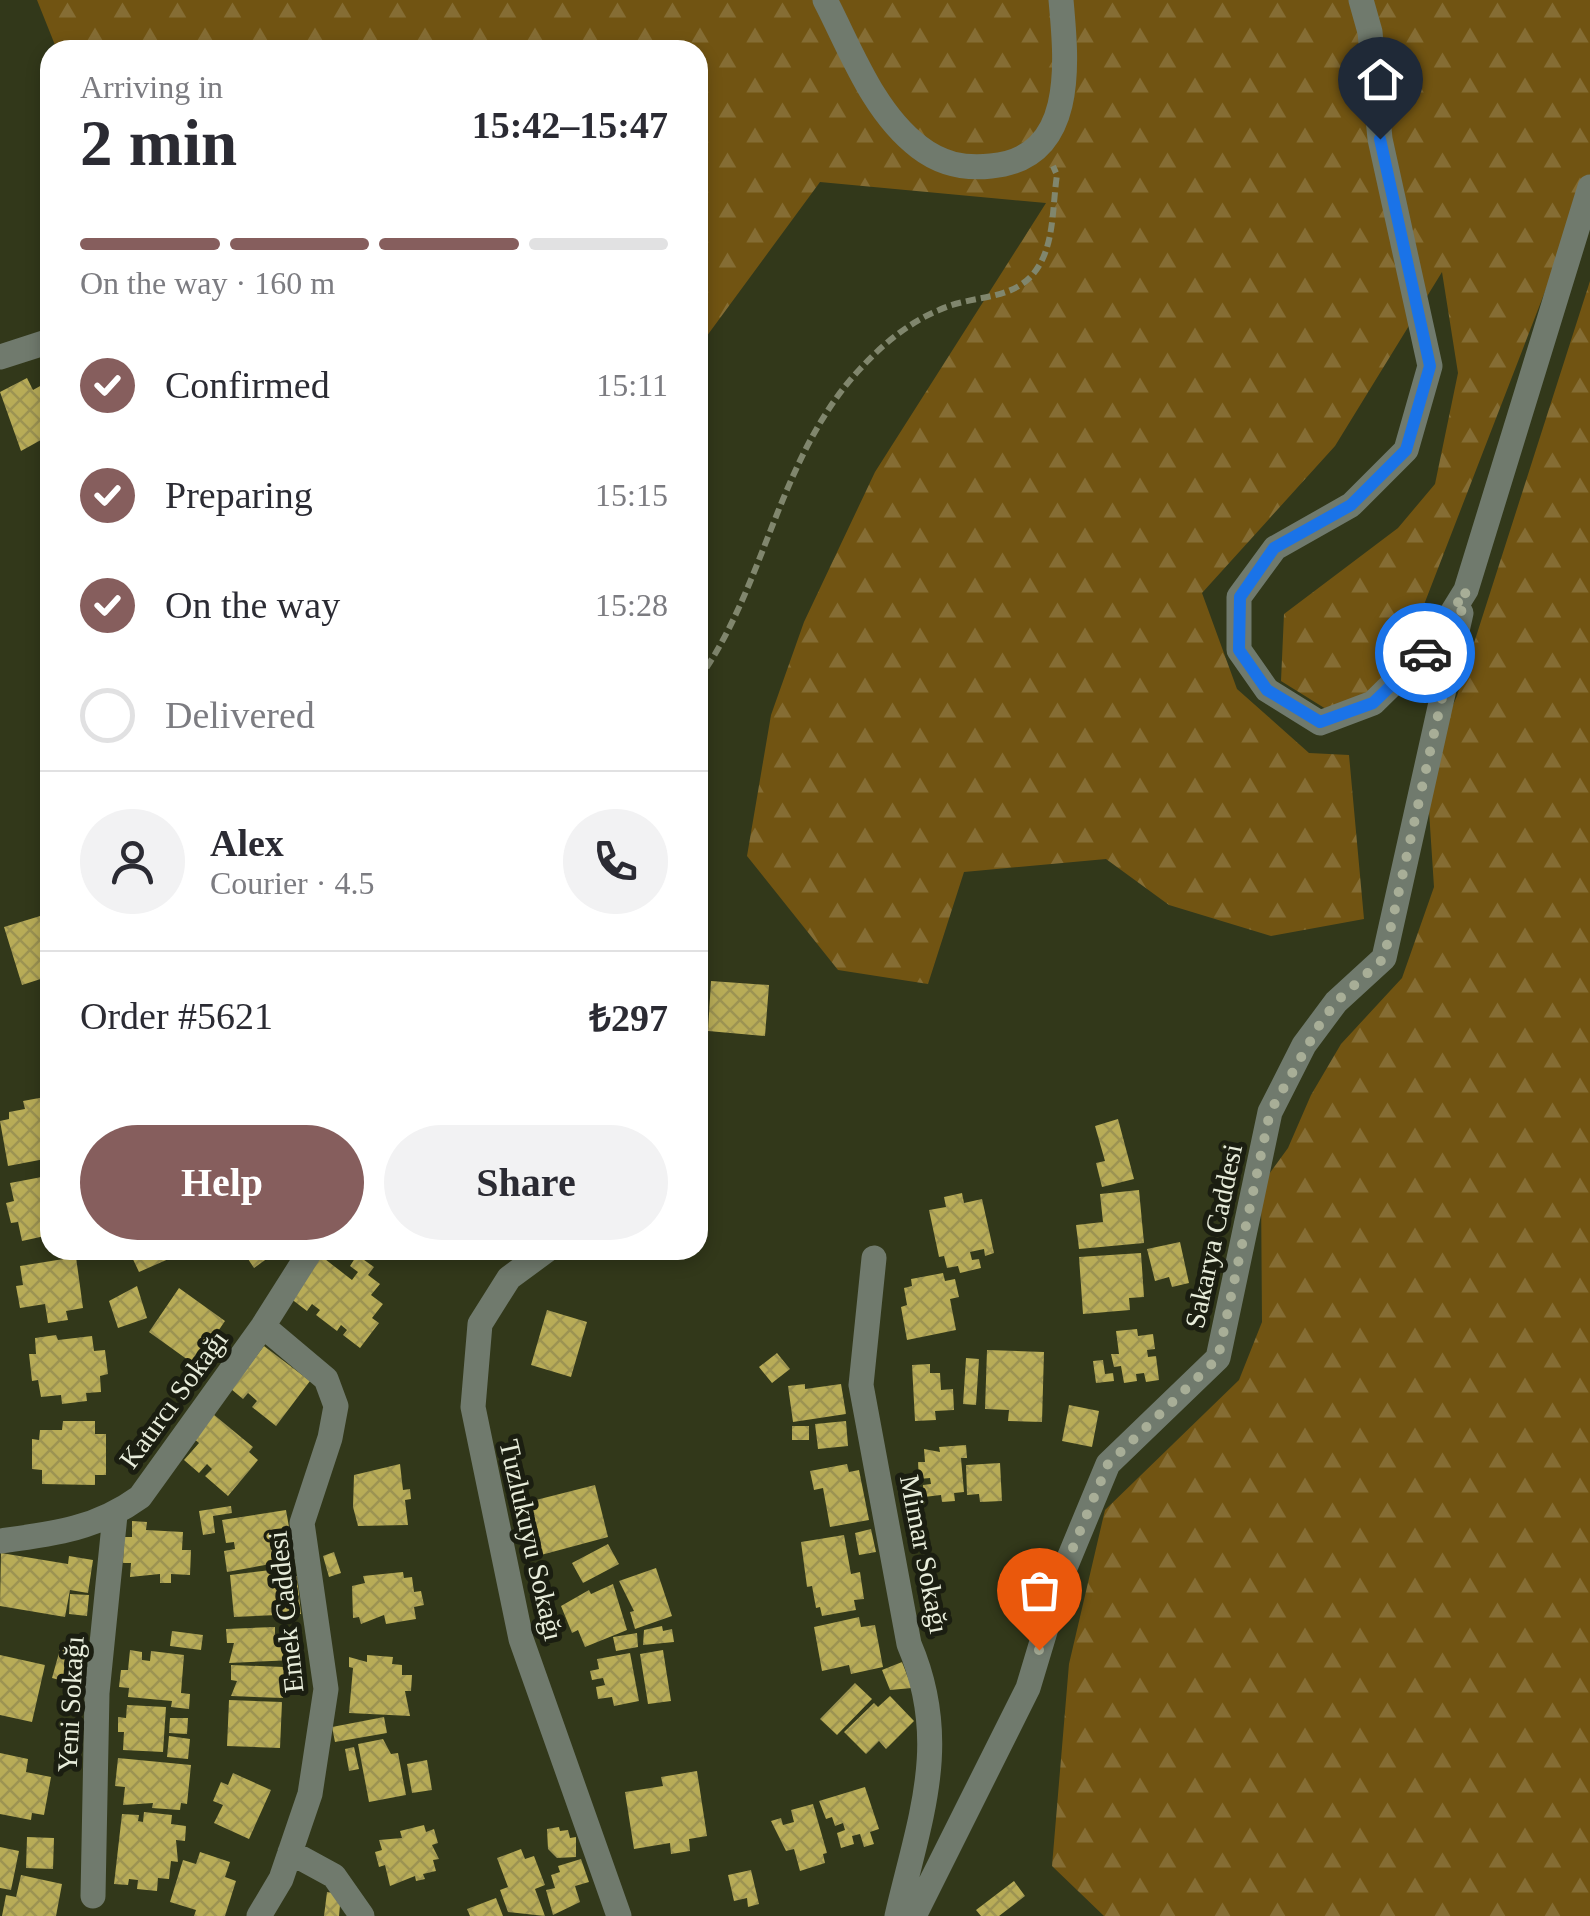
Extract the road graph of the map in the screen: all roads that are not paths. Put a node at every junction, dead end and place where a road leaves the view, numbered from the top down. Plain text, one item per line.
1 (825, 0) edge
2 (1061, 0) edge
3 (1361, 0) edge
4 (1590, 187) edge
5 (40, 344) edge
6 (0, 357) edge
7 (1466, 590) junction
8 (874, 1258) dead end
9 (302, 1260) edge
10 (533, 1260) edge
11 (263, 1326) junction
12 (115, 1515) junction
13 (0, 1542) edge
14 (290, 1852) junction
15 (93, 1896) dead end
16 (259, 1916) edge
17 (362, 1916) edge
18 (619, 1916) edge
19 (897, 1916) edge
20 (914, 1916) edge

1 - 2 street
3 - 7 street
4 - 7 street
5 - 6 street
7 - 20 street, Sakarya Caddesi
8 - 19 street, Mimar Sokağı
9 - 11 street, Katırcı Sokağı
10 - 18 street, Tuzlukuyu Sokağı
11 - 12 street, Katırcı Sokağı
11 - 14 street, Emek Caddesi
12 - 13 street, Katırcı Sokağı
12 - 15 street, Yeni Sokağı
14 - 16 street, Emek Caddesi
14 - 17 street

